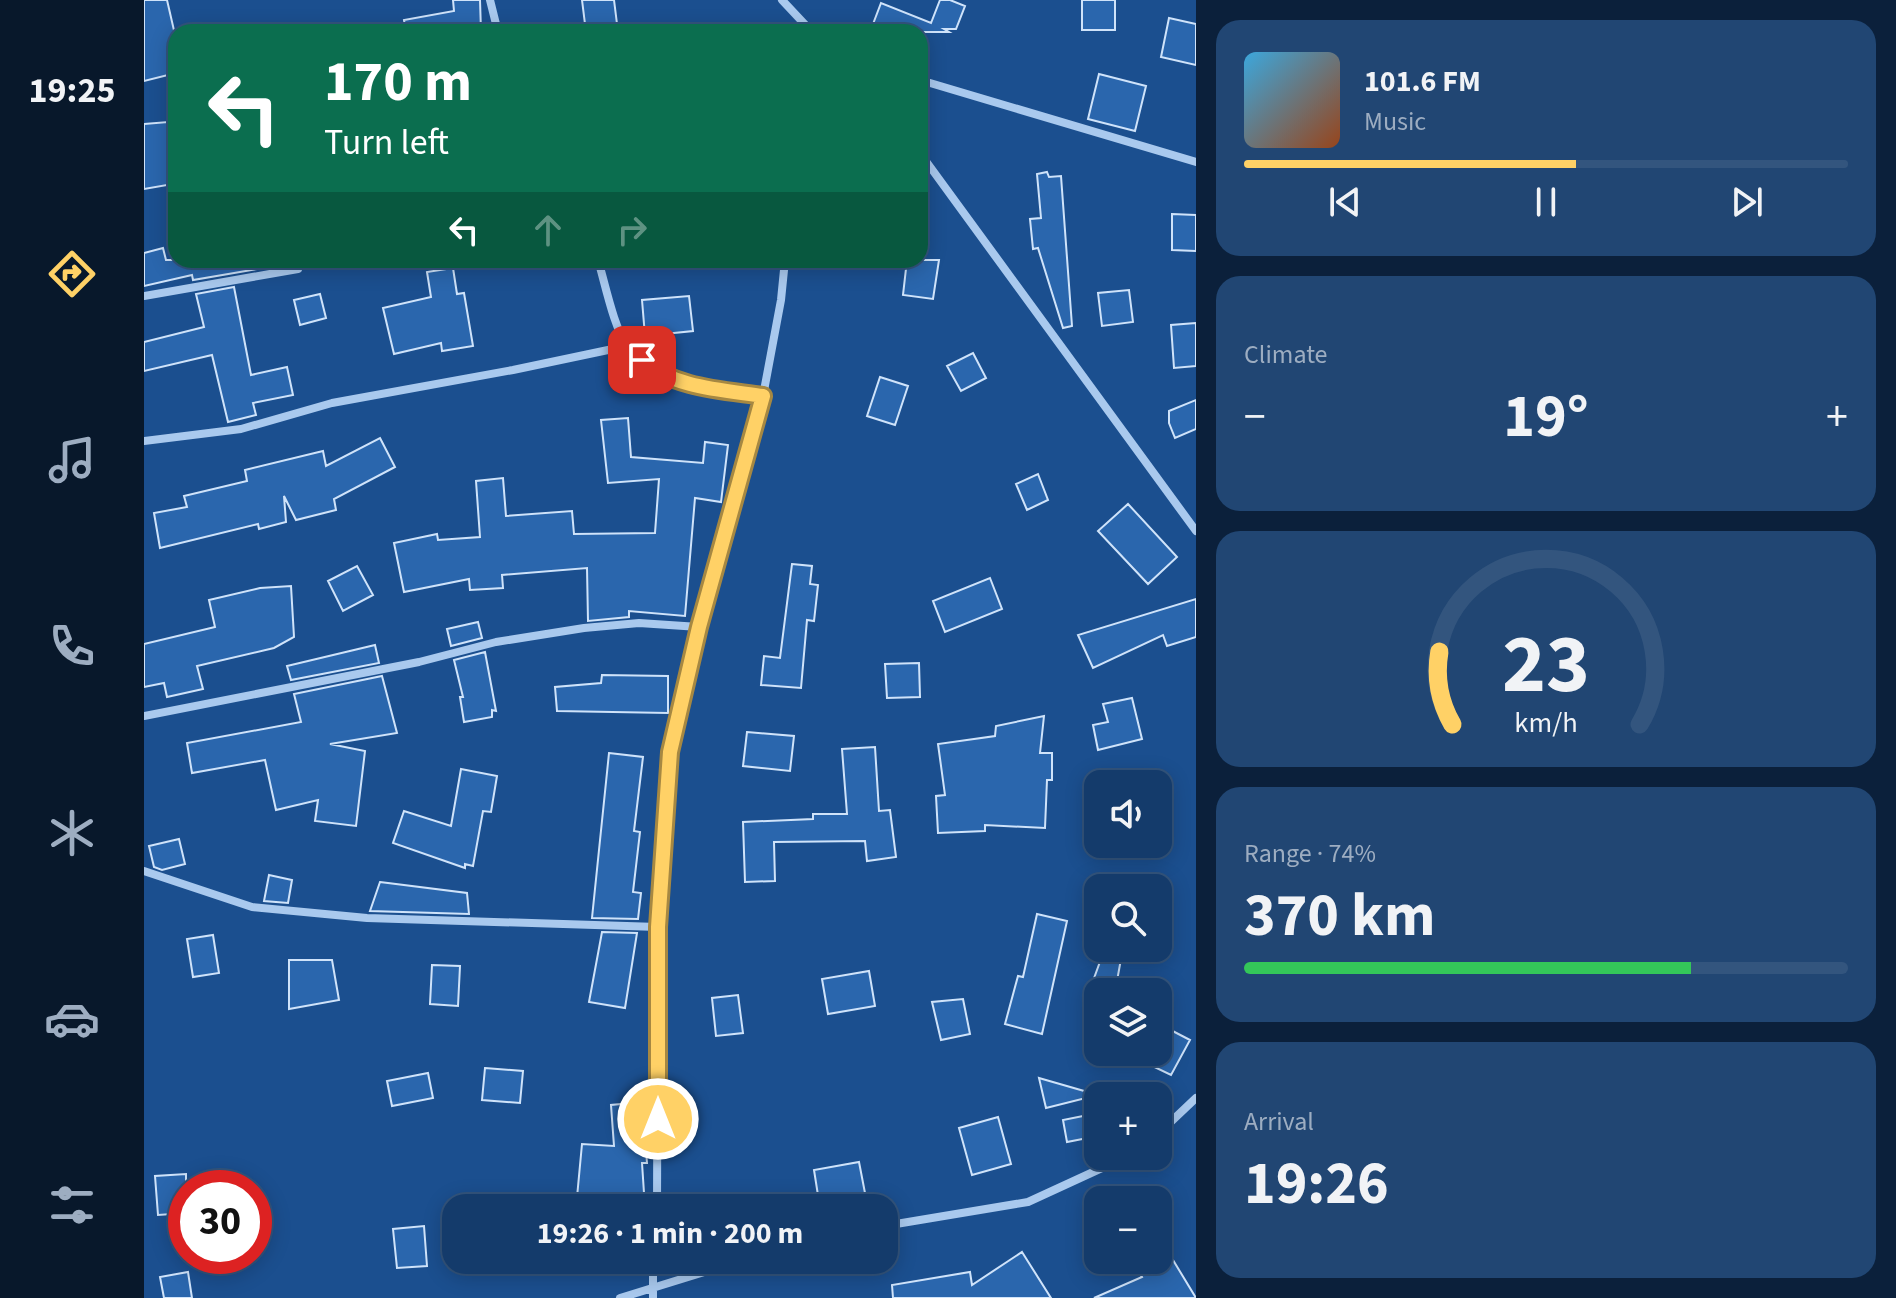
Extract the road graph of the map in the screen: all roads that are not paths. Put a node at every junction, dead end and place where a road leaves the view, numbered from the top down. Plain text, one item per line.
1 (490, 0) edge
2 (782, 0) edge
3 (496, 24) edge
4 (804, 24) edge
5 (928, 82) edge
6 (1196, 162) edge
7 (928, 164) edge
8 (600, 268) edge
9 (784, 268) edge
10 (298, 269) dead end
11 (144, 296) edge
12 (627, 346) junction
13 (763, 396) junction
14 (144, 441) edge
15 (1196, 531) edge
16 (699, 627) junction
17 (144, 716) edge
18 (144, 871) edge
19 (658, 927) junction
20 (1196, 1098) edge
21 (1172, 1121) edge
22 (1098, 1170) edge
23 (657, 1194) edge
24 (898, 1224) edge
25 (652, 1274) edge
26 (698, 1274) edge
27 (652, 1288) junction
28 (620, 1298) edge
29 (653, 1298) edge

1 - 3 street
2 - 4 street
5 - 6 street
7 - 15 street
8 - 12 street
9 - 13 street
10 - 11 street
12 - 13 street
12 - 14 street
13 - 16 street
16 - 17 street
16 - 19 street
18 - 19 street
19 - 23 street
20 - 21 street
22 - 24 street
25 - 27 street
26 - 27 street
27 - 28 street
27 - 29 street

